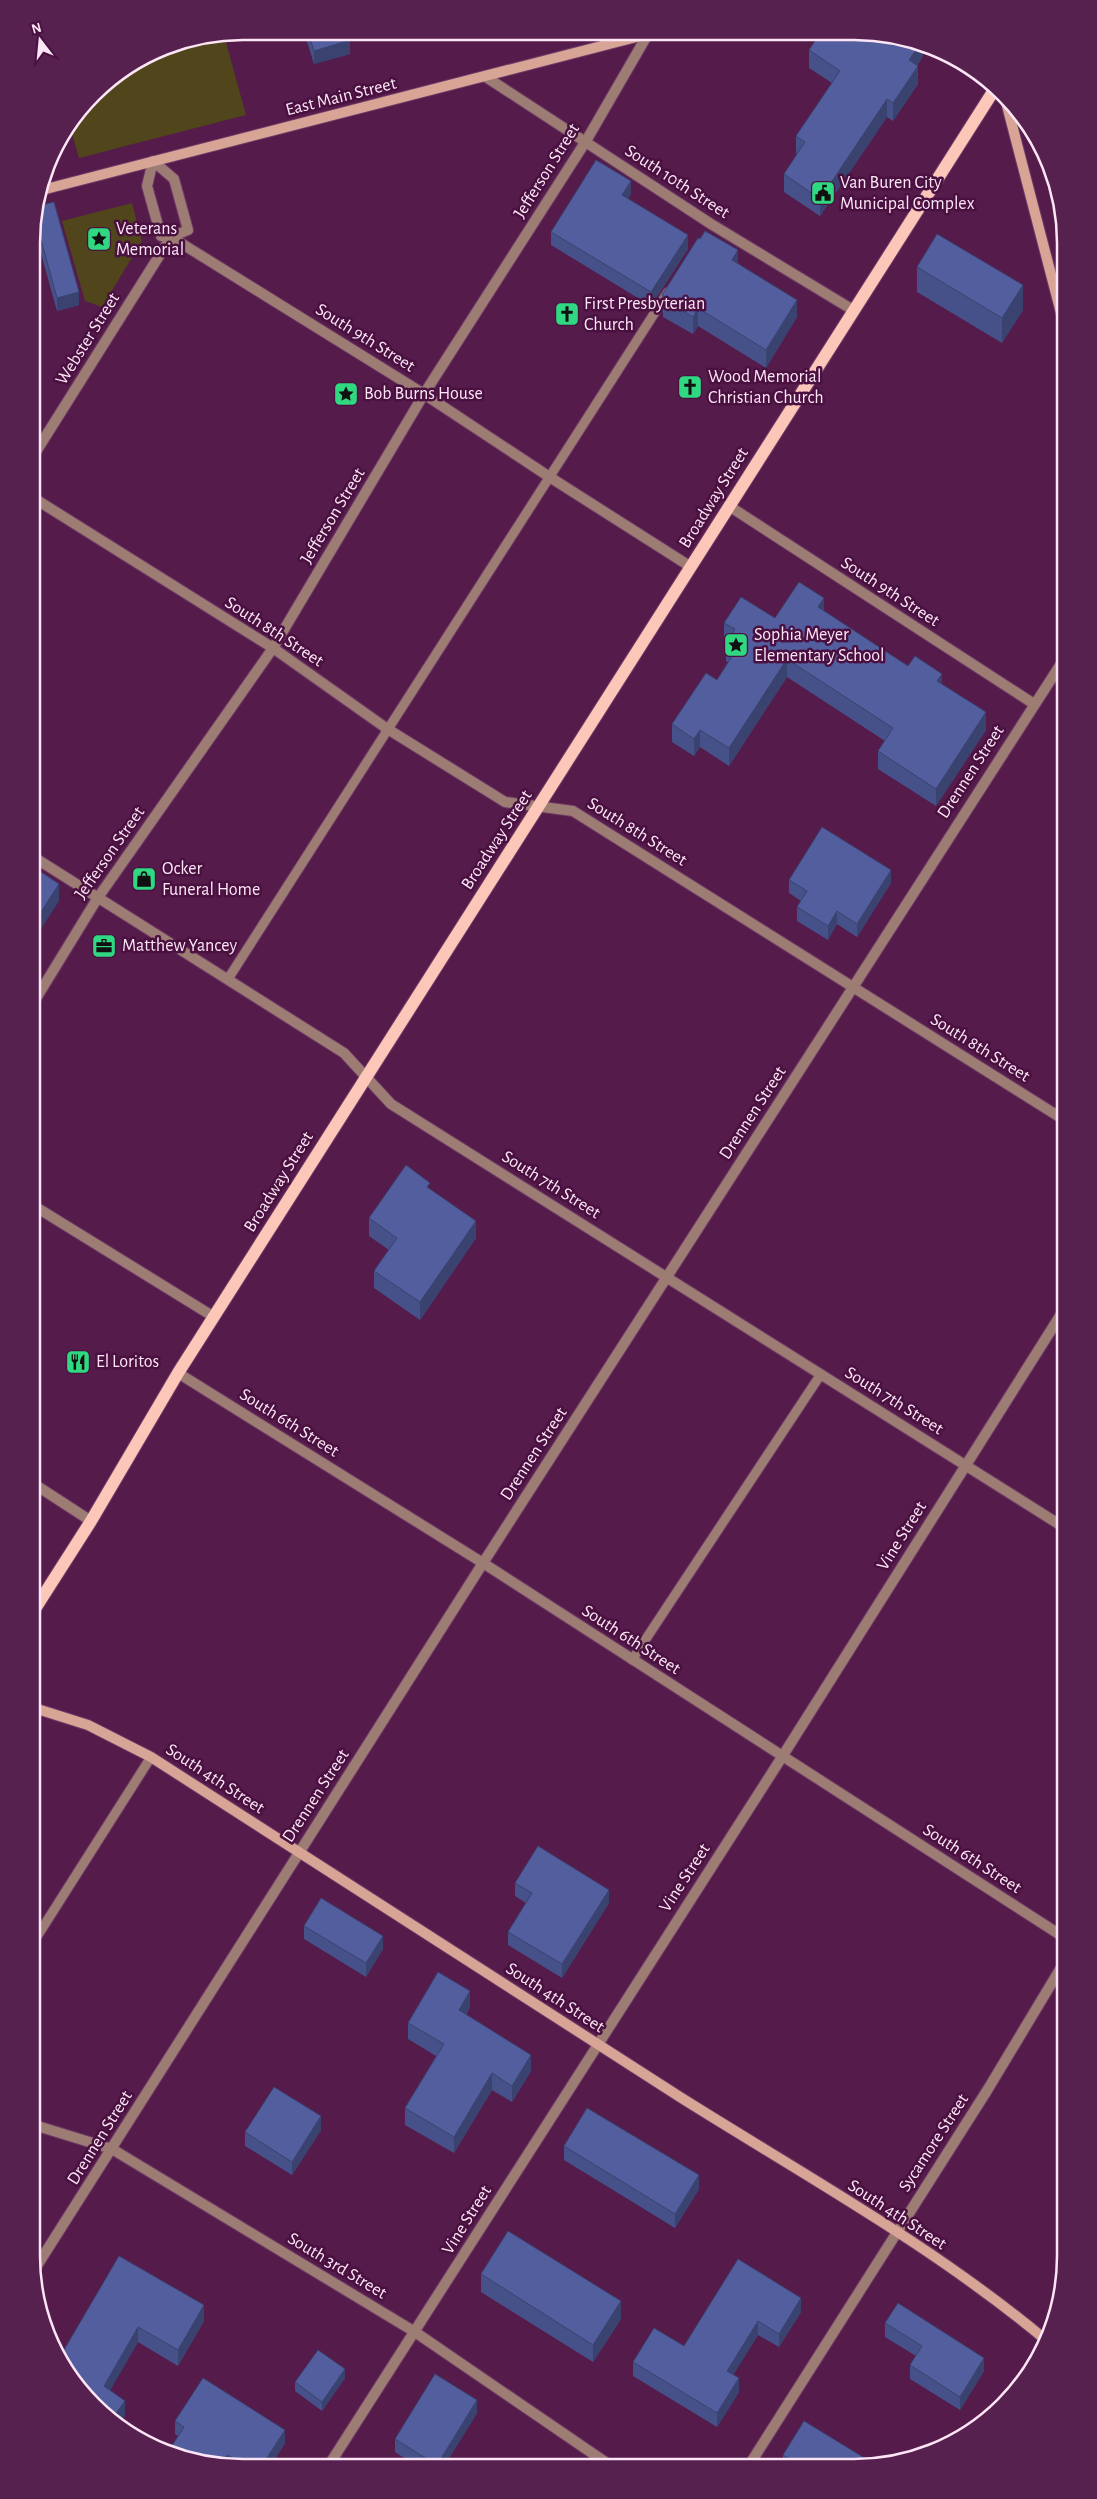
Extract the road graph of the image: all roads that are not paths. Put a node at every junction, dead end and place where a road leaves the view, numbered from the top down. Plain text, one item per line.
1 (625, 40) edge
2 (645, 40) edge
3 (486, 77) junction
4 (992, 94) edge
5 (1009, 111) edge
6 (586, 141) junction
7 (153, 161) junction
8 (48, 188) edge
9 (172, 238) junction
10 (674, 281) edge
11 (1057, 287) edge
12 (853, 310) junction
13 (424, 394) junction
14 (40, 445) edge
15 (548, 476) junction
16 (40, 502) edge
17 (729, 506) junction
18 (692, 566) junction
19 (273, 648) junction
20 (1057, 670) edge
21 (1034, 704) junction
22 (386, 728) junction
23 (539, 807) junction
24 (40, 861) edge
25 (97, 898) junction
26 (228, 978) junction
27 (853, 987) junction
28 (40, 992) edge
29 (366, 1077) junction
30 (1057, 1115) edge
31 (40, 1209) edge
32 (667, 1276) junction
33 (214, 1317) junction
34 (1057, 1322) edge
35 (178, 1373) junction
36 (821, 1374) junction
37 (966, 1465) junction
38 (40, 1488) edge
39 (91, 1521) junction
40 (1057, 1522) edge
41 (483, 1563) junction
42 (40, 1601) edge
43 (632, 1660) junction
44 (40, 1710) edge
45 (151, 1756) junction
46 (782, 1757) junction
47 (299, 1853) junction
48 (40, 1932) edge
49 (1057, 1933) edge
50 (1057, 1974) edge
51 (598, 2045) junction
52 (40, 2127) edge
53 (112, 2150) junction
54 (896, 2233) junction
55 (40, 2261) edge
56 (415, 2332) junction
57 (1041, 2336) edge
58 (332, 2459) edge
59 (601, 2459) edge
60 (753, 2459) edge

1 - 3 main road, East Main Street
2 - 6 street, Jefferson Street
3 - 6 street, South 10th Street
3 - 7 main road, East Main Street
4 - 12 main road, Broadway Street
5 - 11 main road
6 - 12 street, South 10th Street
6 - 13 street, Jefferson Street
7 - 8 main road, East Main Street
7 - 9 street
7 - 9 street, Webster Street
9 - 13 street, South 9th Street
9 - 14 street, Webster Street
10 - 15 lane
12 - 17 main road, Broadway Street
13 - 15 street, South 9th Street
13 - 19 street, Jefferson Street
15 - 18 street, South 9th Street
15 - 22 lane
16 - 19 street, South 8th Street
17 - 18 main road, Broadway Street
17 - 21 street, South 9th Street
18 - 23 main road, Broadway Street
19 - 22 street, South 8th Street
19 - 25 street, Jefferson Street
20 - 21 street, Drennen Street
21 - 27 street, Drennen Street
22 - 23 street, South 8th Street
22 - 26 lane
23 - 27 street, South 8th Street
23 - 29 main road, Broadway Street
24 - 25 street, South 7th Street
25 - 26 street, South 7th Street
25 - 28 street, Jefferson Street
26 - 29 street, South 7th Street
27 - 30 street, South 8th Street
27 - 32 street, Drennen Street
29 - 32 street, South 7th Street
29 - 33 main road, Broadway Street
31 - 33 street
32 - 36 street, South 7th Street
32 - 41 street, Drennen Street
33 - 35 main road, Broadway Street
34 - 37 street, Vine Street
35 - 39 main road, Broadway Street
35 - 41 street, South 6th Street
36 - 37 street, South 7th Street
36 - 43 lane
37 - 40 street, South 7th Street
37 - 46 street, Vine Street
38 - 39 street
39 - 42 main road, Broadway Street
41 - 43 street, South 6th Street
41 - 47 street, Drennen Street
43 - 46 street, South 6th Street
44 - 45 main road, South 4th Street
45 - 47 main road, South 4th Street
45 - 48 lane
46 - 49 street, South 6th Street
46 - 51 street, Vine Street
47 - 51 main road, South 4th Street
47 - 53 street, Drennen Street
50 - 54 street, Sycamore Street
51 - 54 main road, South 4th Street
51 - 56 street, Vine Street
52 - 53 street, South 3rd Street
53 - 55 street, Drennen Street
53 - 56 street, South 3rd Street
54 - 57 main road, South 4th Street
54 - 60 street, Sycamore Street
56 - 58 street, Vine Street
56 - 59 street, South 3rd Street

